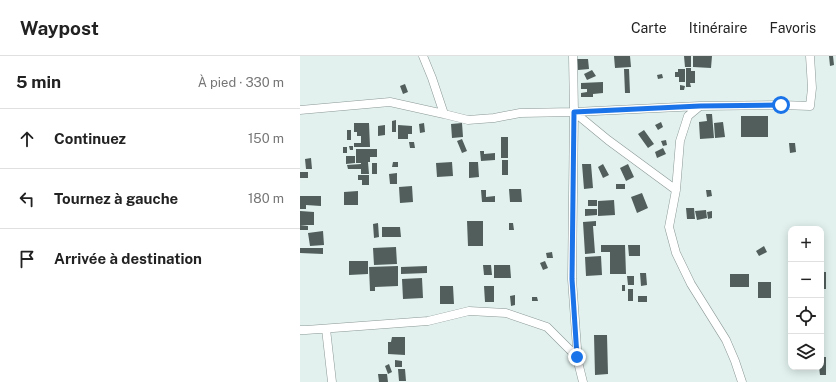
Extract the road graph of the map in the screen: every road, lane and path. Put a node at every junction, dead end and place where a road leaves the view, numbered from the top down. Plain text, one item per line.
1 (423, 56) edge
2 (573, 56) edge
3 (810, 56) edge
4 (700, 106) junction
5 (300, 110) edge
6 (574, 112) junction
7 (444, 114) junction
8 (676, 190) junction
9 (326, 329) junction
10 (300, 330) edge
11 (577, 357) junction
12 (332, 382) edge
13 (583, 382) edge
14 (742, 382) edge

1 - 7 street
2 - 6 street
3 - 4 street
4 - 6 street
4 - 8 street
5 - 7 street
6 - 7 street
6 - 8 street
6 - 11 street
8 - 14 street
9 - 10 street
9 - 11 street
9 - 12 street
11 - 13 street

